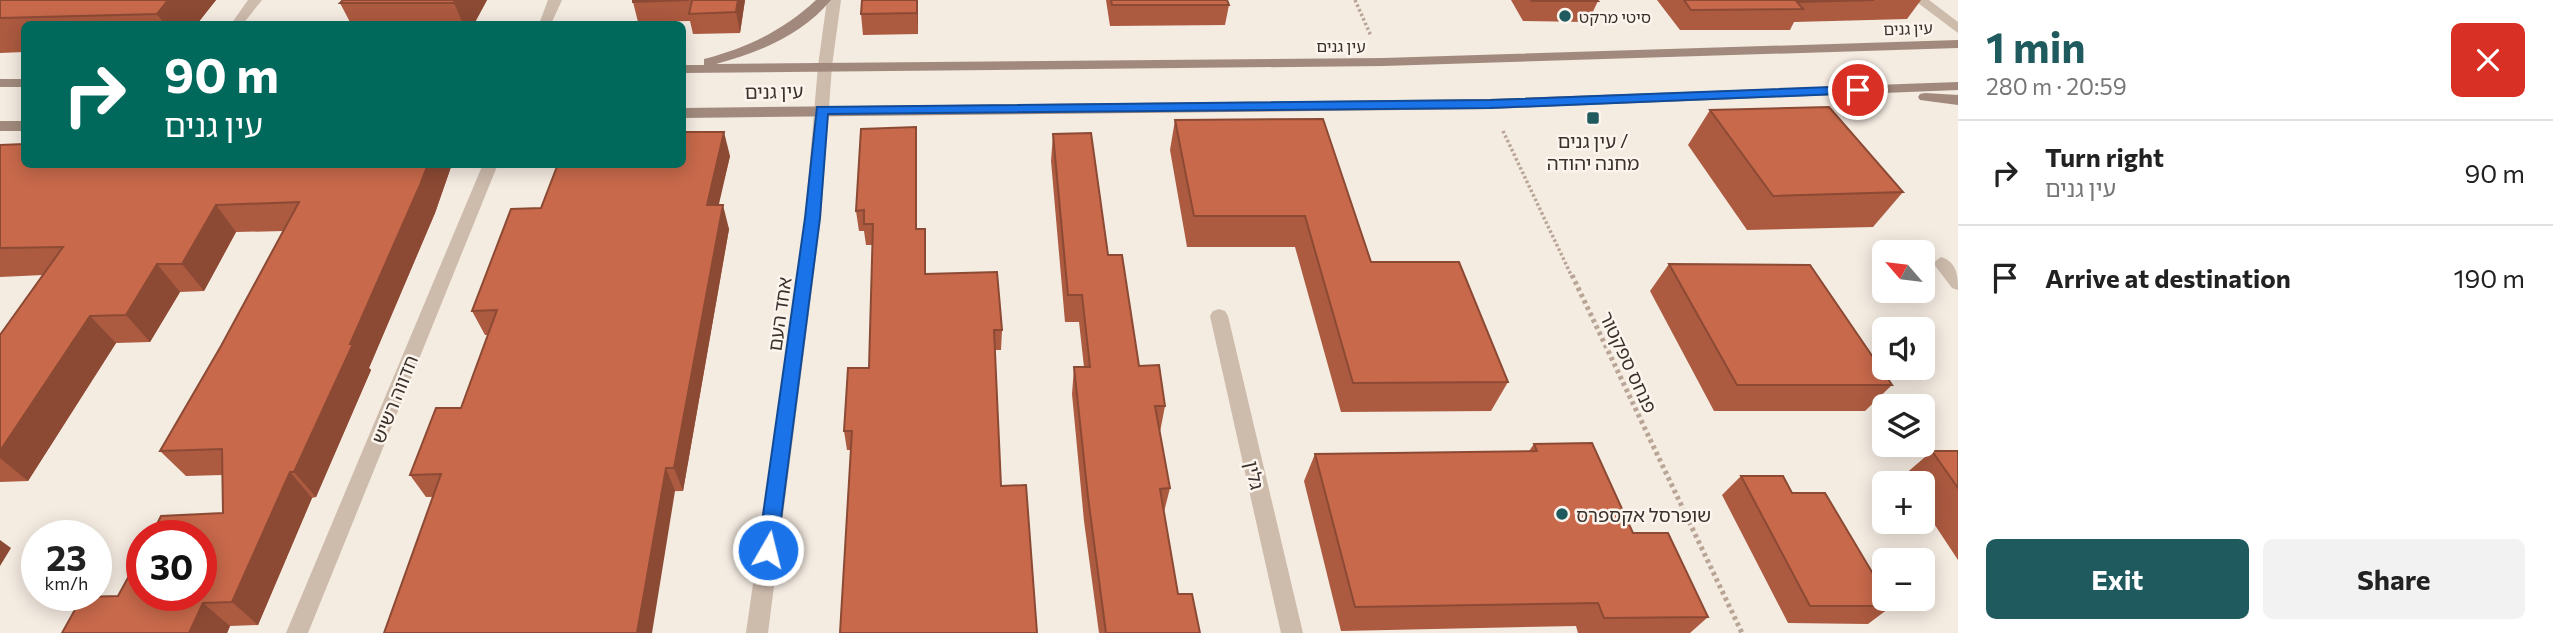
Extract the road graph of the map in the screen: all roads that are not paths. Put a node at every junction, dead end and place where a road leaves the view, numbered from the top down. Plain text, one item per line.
1 (256, 0) edge
2 (555, 0) edge
3 (824, 0) edge
4 (834, 0) edge
5 (1921, 0) edge
6 (239, 21) edge
7 (546, 21) edge
8 (1958, 29) edge
9 (1958, 44) edge
10 (825, 66) junction
11 (686, 68) edge
12 (686, 69) edge
13 (0, 83) edge
14 (21, 83) edge
15 (1958, 86) edge
16 (1858, 90) junction
17 (1958, 100) edge
18 (821, 110) junction
19 (686, 113) edge
20 (0, 126) edge
21 (21, 126) edge
22 (489, 168) edge
23 (1941, 263) dead end
24 (1958, 284) edge
25 (1219, 316) dead end
26 (297, 633) edge
27 (757, 633) edge
28 (1292, 633) edge

1 - 6 street
2 - 7 street
3 - 11 street
4 - 10 street, אחד העם
5 - 8 street
9 - 10 street, עין גנים
10 - 12 street, עין גנים
10 - 18 street, אחד העם
13 - 14 street
15 - 16 street, עין גנים
16 - 17 street
16 - 18 street, עין גנים
18 - 19 street, עין גנים
18 - 27 street, אחד העם
20 - 21 street
22 - 26 street, חדווה רשיש
23 - 24 street
25 - 28 street, גלין

